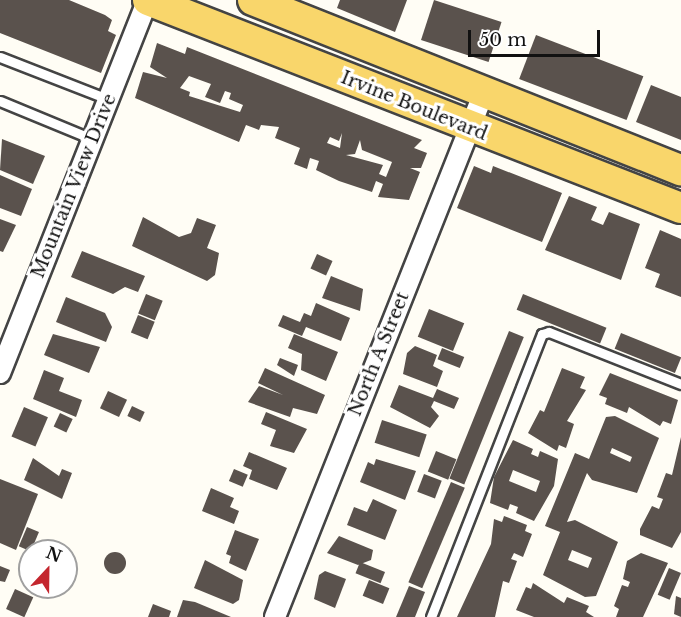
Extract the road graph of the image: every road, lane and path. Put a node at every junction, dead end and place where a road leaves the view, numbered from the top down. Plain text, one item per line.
1 (148, 0) edge
2 (252, 0) edge
3 (0, 57) edge
4 (484, 92) junction
5 (108, 99) junction
6 (0, 101) edge
7 (468, 128) junction
8 (92, 139) junction
9 (681, 170) edge
10 (681, 208) edge
11 (0, 373) edge
12 (681, 384) edge
13 (275, 617) edge
14 (432, 617) edge

1 - 5 street, Mountain View Drive
1 - 7 main road, Irvine Boulevard
2 - 4 main road
3 - 5 lane
4 - 7 street, North A Street
4 - 9 main road
5 - 8 street, Mountain View Drive
6 - 8 lane
7 - 10 main road, Irvine Boulevard
7 - 13 street, North A Street
8 - 11 street, Mountain View Drive
12 - 14 lane

